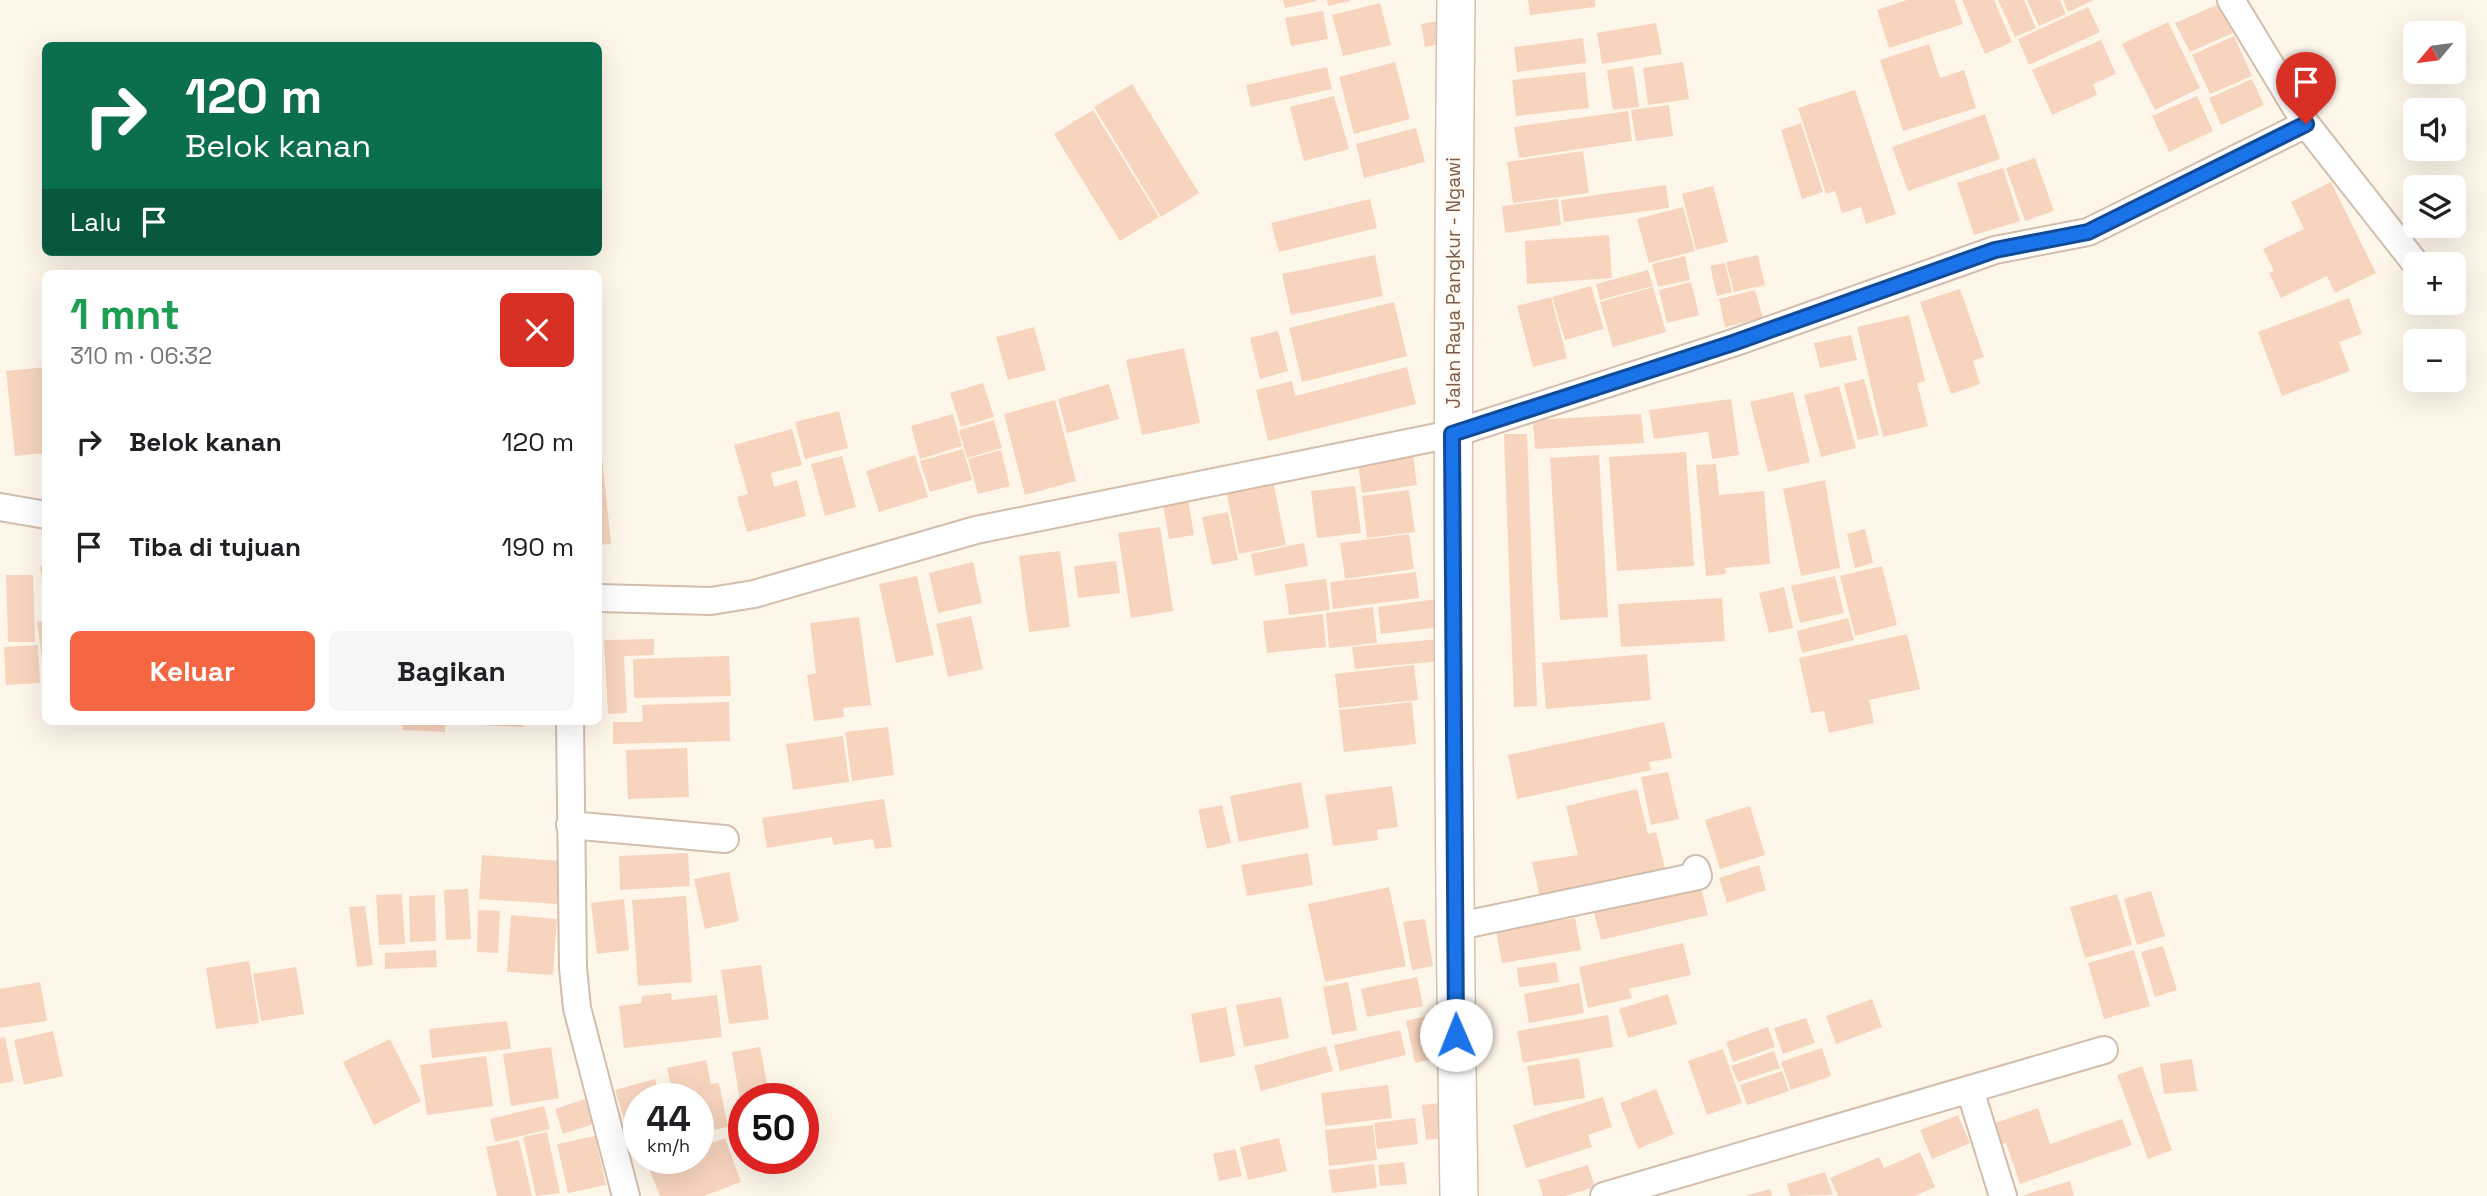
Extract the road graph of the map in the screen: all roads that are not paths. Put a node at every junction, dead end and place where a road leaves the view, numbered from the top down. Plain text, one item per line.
1 (1456, 0) edge
2 (2231, 0) edge
3 (2306, 124) junction
4 (2407, 252) edge
5 (1452, 434) junction
6 (0, 507) edge
7 (42, 514) edge
8 (602, 598) edge
9 (570, 725) edge
10 (570, 825) junction
11 (725, 839) dead end
12 (1696, 869) dead end
13 (1454, 927) junction
14 (2105, 1050) dead end
15 (1970, 1090) junction
16 (626, 1196) edge
17 (1459, 1196) edge
18 (1604, 1196) edge
19 (2003, 1196) edge

1 - 5 main road, Jalan Raya Pangkur - Ngawi
2 - 3 street
3 - 4 street
3 - 5 street
5 - 8 street
5 - 13 main road, Jalan Raya Pangkur - Ngawi
6 - 7 street
9 - 10 street
10 - 11 street
10 - 16 street
12 - 13 street
13 - 17 main road, Jalan Raya Pangkur - Ngawi
14 - 15 street
15 - 18 street
15 - 19 street

